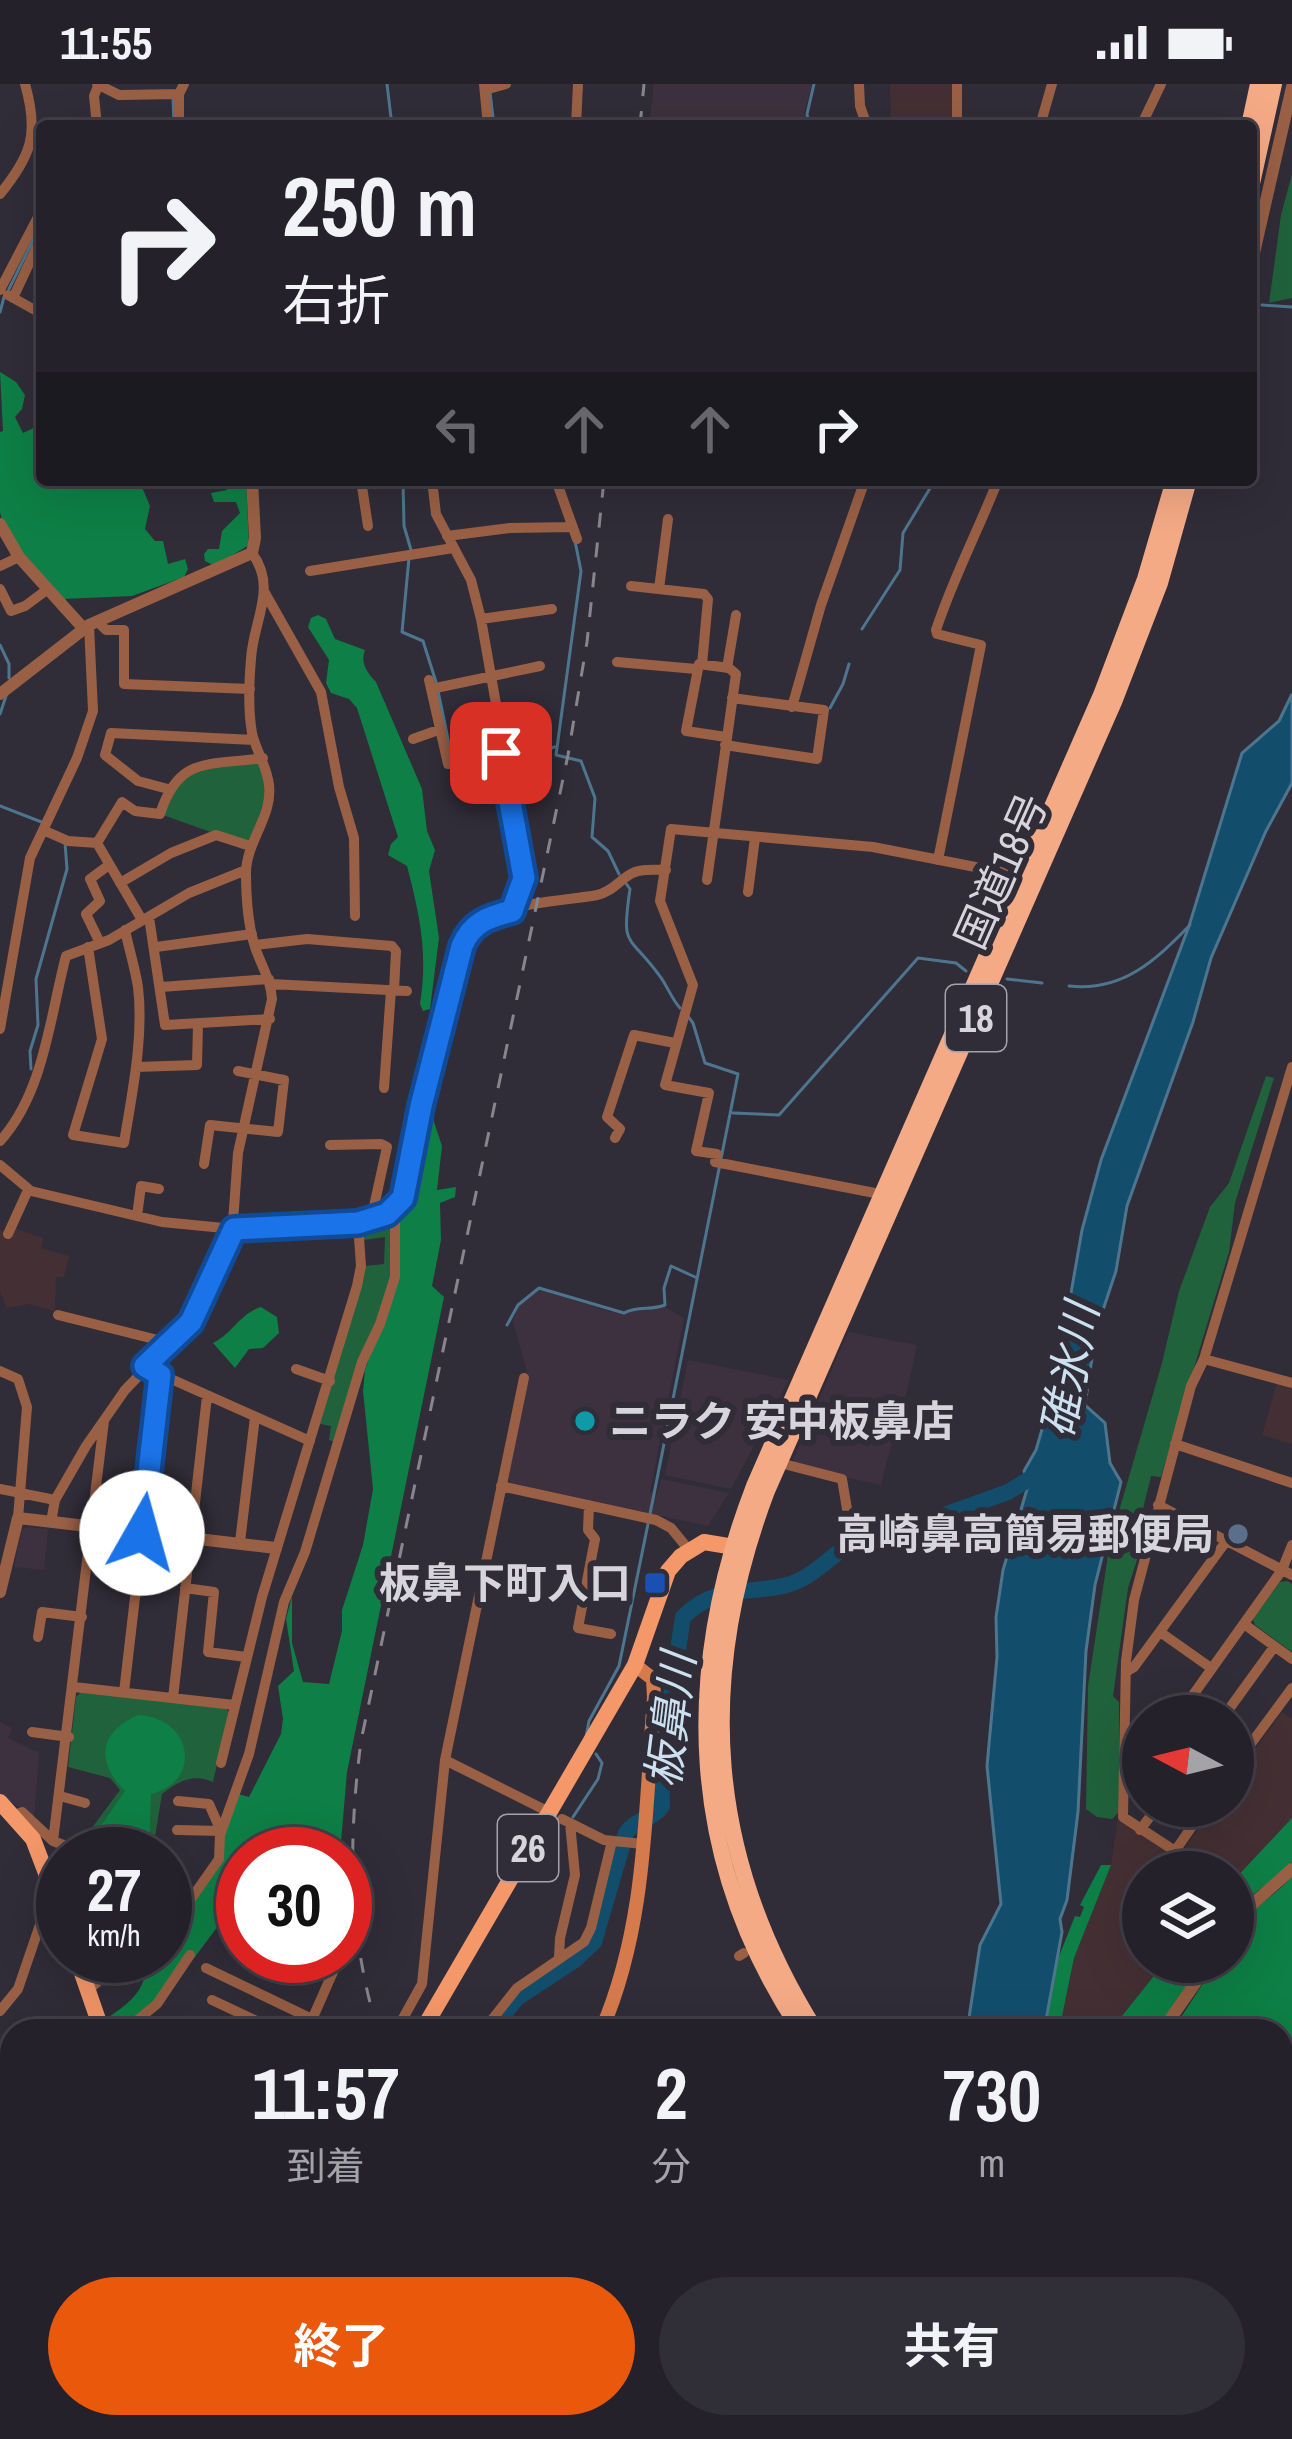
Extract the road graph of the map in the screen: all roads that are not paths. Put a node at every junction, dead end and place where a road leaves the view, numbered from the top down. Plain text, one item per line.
1 (25, 84) edge
2 (506, 84) edge
3 (578, 84) edge
4 (859, 84) edge
5 (957, 84) edge
6 (1052, 84) edge
7 (1161, 84) edge
8 (1258, 84) edge
9 (1274, 84) edge
10 (97, 85) edge
11 (485, 87) edge
12 (1292, 87) edge
13 (182, 89) edge
14 (96, 120) edge
15 (179, 120) edge
16 (488, 120) edge
17 (576, 120) edge
18 (865, 120) edge
19 (957, 120) edge
20 (1042, 120) edge
21 (1144, 120) edge
22 (1250, 120) edge
23 (1257, 161) edge
24 (0, 194) edge
25 (36, 221) edge
26 (1257, 240) edge
27 (36, 249) edge
28 (0, 291) edge
29 (13, 298) junction
30 (36, 311) edge
31 (252, 486) edge
32 (362, 486) edge
33 (432, 486) edge
34 (558, 486) edge
35 (863, 486) edge
36 (996, 486) edge
37 (1172, 486) edge
38 (1187, 486) edge
39 (668, 519) dead end
40 (0, 524) edge
41 (368, 526) dead end
42 (450, 542) junction
43 (252, 553) junction
44 (20, 557) junction
45 (0, 566) edge
46 (310, 571) dead end
47 (631, 586) dead end
48 (0, 589) edge
49 (48, 589) junction
50 (659, 589) junction
51 (265, 593) junction
52 (552, 609) dead end
53 (736, 615) dead end
54 (481, 619) junction
55 (90, 625) junction
56 (617, 662) dead end
57 (540, 667) dead end
58 (699, 667) junction
59 (727, 668) junction
60 (491, 675) junction
61 (250, 689) junction
62 (0, 694) edge
63 (732, 698) junction
64 (792, 707) junction
65 (441, 728) junction
66 (412, 739) dead end
67 (254, 740) junction
68 (726, 741) junction
69 (502, 756) junction
70 (263, 758) junction
71 (168, 789) junction
72 (43, 830) junction
73 (713, 834) junction
74 (755, 838) junction
75 (97, 843) junction
76 (250, 846) junction
77 (938, 860) junction
78 (109, 865) junction
79 (246, 870) junction
80 (666, 870) junction
81 (707, 880) dead end
82 (120, 884) junction
83 (1026, 884) junction
84 (748, 892) dead end
85 (512, 911) junction
86 (355, 916) dead end
87 (145, 919) junction
88 (0, 928) edge
89 (125, 930) junction
90 (17, 932) junction
91 (254, 939) junction
92 (94, 945) junction
93 (156, 946) junction
94 (5, 965) edge
95 (270, 982) junction
96 (161, 987) junction
97 (397, 990) junction
98 (2, 1000) edge
99 (270, 1019) junction
100 (198, 1024) junction
101 (0, 1029) edge
102 (675, 1043) junction
103 (136, 1066) junction
104 (238, 1071) dead end
105 (1291, 1072) edge
106 (258, 1074) junction
107 (384, 1088) dead end
108 (244, 1128) junction
109 (614, 1138) dead end
110 (0, 1141) edge
111 (330, 1144) dead end
112 (204, 1164) dead end
113 (0, 1165) edge
114 (159, 1189) dead end
115 (28, 1190) junction
116 (890, 1196) junction
117 (395, 1207) junction
118 (137, 1216) junction
119 (364, 1221) junction
120 (234, 1229) junction
121 (8, 1234) dead end
122 (58, 1315) dead end
123 (170, 1343) junction
124 (1204, 1359) junction
125 (145, 1366) junction
126 (296, 1369) dead end
127 (0, 1371) edge
128 (160, 1375) junction
129 (524, 1378) dead end
130 (330, 1381) junction
131 (1292, 1383) edge
132 (207, 1396) junction
133 (255, 1417) junction
134 (104, 1419) junction
135 (311, 1439) junction
136 (1175, 1444) junction
137 (339, 1445) junction
138 (780, 1462) junction
139 (1292, 1483) edge
140 (501, 1486) junction
141 (0, 1489) edge
142 (22, 1495) junction
143 (55, 1500) junction
144 (589, 1505) junction
145 (1158, 1505) junction
146 (18, 1518) junction
147 (51, 1522) junction
148 (850, 1527) dead end
149 (93, 1528) junction
150 (142, 1533) junction
151 (191, 1537) junction
152 (1227, 1540) junction
153 (240, 1543) junction
154 (1292, 1545) edge
155 (740, 1547) junction
156 (276, 1548) junction
157 (689, 1550) junction
158 (1287, 1573) edge
159 (1, 1583) edge
160 (185, 1588) junction
161 (727, 1596) junction
162 (82, 1617) junction
163 (1244, 1624) junction
164 (1160, 1632) junction
165 (611, 1634) dead end
166 (38, 1636) dead end
167 (250, 1641) junction
168 (275, 1646) junction
169 (1274, 1647) junction
170 (246, 1657) junction
171 (1292, 1659) edge
172 (635, 1666) junction
173 (1211, 1668) junction
174 (1126, 1672) junction
175 (74, 1687) junction
176 (1292, 1688) edge
177 (124, 1692) junction
178 (1126, 1695) edge
179 (1192, 1695) edge
180 (1239, 1695) edge
181 (172, 1698) junction
182 (234, 1705) junction
183 (1279, 1706) junction
184 (1292, 1715) edge
185 (32, 1732) dead end
186 (69, 1737) junction
187 (1254, 1737) edge
188 (445, 1760) junction
189 (221, 1763) dead end
190 (60, 1796) junction
191 (0, 1802) edge
192 (178, 1802) dead end
193 (85, 1803) dead end
194 (547, 1811) dead end
195 (15, 1815) junction
196 (39, 1827) edge
197 (55, 1827) edge
198 (219, 1827) edge
199 (222, 1827) edge
200 (1136, 1827) edge
201 (1142, 1827) edge
202 (1192, 1827) edge
203 (1140, 1830) junction
204 (626, 1843) junction
205 (36, 1849) edge
206 (216, 1861) edge
207 (1292, 1869) edge
208 (192, 1899) edge
209 (1254, 1903) edge
210 (36, 1936) edge
211 (559, 1957) junction
212 (206, 1968) dead end
213 (84, 1983) edge
214 (97, 1983) edge
215 (171, 1983) edge
216 (327, 1983) edge
217 (1195, 1983) edge
218 (87, 1991) junction
219 (212, 2000) dead end
220 (0, 2011) edge
221 (98, 2019) edge
222 (139, 2019) edge
223 (252, 2019) edge
224 (298, 2019) edge
225 (312, 2019) edge
226 (403, 2019) edge
227 (429, 2019) edge
228 (492, 2019) edge
229 (605, 2019) edge
230 (793, 2019) edge
231 (809, 2019) edge
232 (1170, 2019) edge

1 - 24 street
2 - 11 street
3 - 17 street
4 - 18 street
5 - 19 street
6 - 20 street
7 - 21 street
8 - 22 highway
9 - 23 highway
10 - 13 street
10 - 14 street
11 - 16 street
12 - 26 street
13 - 15 street
25 - 28 street
27 - 29 street
28 - 29 street
29 - 30 street
31 - 43 street
32 - 41 street
33 - 42 street
34 - 42 street
35 - 64 street
36 - 77 street
37 - 83 highway, 国道18号 / 18
38 - 83 highway, 国道18号 / 18
39 - 50 street
40 - 44 street
42 - 46 street
42 - 54 street
43 - 51 street
43 - 55 street
44 - 45 street
44 - 49 street
47 - 50 street
48 - 49 street
49 - 55 street
50 - 58 street
51 - 61 street
51 - 86 street
52 - 54 street
53 - 59 street
54 - 60 street
55 - 61 street
55 - 62 street
55 - 72 street
56 - 58 street
57 - 60 street
58 - 59 street
58 - 68 street
59 - 63 street
60 - 65 street
60 - 69 street
61 - 67 street
63 - 64 street
63 - 68 street
64 - 68 street
65 - 66 street
65 - 69 street
67 - 70 street
67 - 71 street
68 - 73 street
69 - 85 street
70 - 71 street
70 - 76 street
71 - 75 street
72 - 75 street
72 - 90 street
73 - 74 street
73 - 80 street
73 - 81 street
74 - 77 street
74 - 84 street
75 - 78 street
76 - 79 street
76 - 82 street
77 - 83 street
78 - 82 street
78 - 92 street
79 - 87 street
79 - 91 street
80 - 85 street
80 - 102 street
82 - 87 street
83 - 116 highway, 国道18号 / 18
85 - 117 street
87 - 89 street
87 - 93 street
88 - 90 street
89 - 92 street
89 - 103 street
90 - 94 street
91 - 93 street
91 - 95 street
91 - 97 street
92 - 103 street
92 - 110 street
93 - 96 street
94 - 98 street
95 - 96 street
95 - 97 street
95 - 99 street
96 - 100 street
97 - 107 street
98 - 101 street
99 - 100 street
99 - 106 street
100 - 103 street
102 - 109 street
102 - 116 street
104 - 106 street
105 - 124 street
106 - 108 street
106 - 108 street
108 - 112 street
108 - 120 street
111 - 119 street
113 - 115 street
114 - 118 street
115 - 118 street
115 - 121 street
116 - 138 highway, 国道18号 / 18
116 - 155 highway, 国道18号 / 18
117 - 119 street
117 - 137 street
118 - 120 street
119 - 120 street
119 - 130 street
120 - 123 street
122 - 123 street
123 - 125 street
124 - 131 street
124 - 136 street
125 - 128 street
125 - 134 street
126 - 130 street
127 - 142 street
128 - 132 street
128 - 150 street
129 - 140 street
130 - 135 street
132 - 133 street
132 - 151 street
133 - 135 street
133 - 153 street
134 - 143 street
134 - 149 street
135 - 137 street
135 - 156 street
136 - 139 street
136 - 145 street
137 - 168 street
138 - 148 street
138 - 155 highway, 国道18号 / 18
140 - 144 street
140 - 188 street
141 - 142 street
142 - 143 street
142 - 146 street
143 - 147 street
144 - 157 street
144 - 165 street
145 - 152 street
145 - 174 street
146 - 147 street
146 - 159 street
147 - 149 street
149 - 150 street
149 - 162 street
150 - 151 street
150 - 177 street
151 - 153 street
151 - 160 street
152 - 158 street
152 - 164 street
153 - 156 street
154 - 158 street
155 - 157 main road
155 - 161 highway, 18
156 - 167 street
157 - 172 main road, 26
158 - 163 street
160 - 170 street
160 - 181 street
161 - 230 highway, 18
161 - 231 highway, 18
162 - 166 street
162 - 175 street
163 - 169 street
163 - 173 street
164 - 173 street
164 - 174 street
167 - 168 street
167 - 170 street
168 - 199 street
169 - 171 street
169 - 180 street
170 - 182 street
172 - 204 main road
172 - 227 main road, 26
173 - 179 street
174 - 178 street
175 - 177 street
175 - 186 street
176 - 183 street
177 - 181 street
181 - 182 street
182 - 189 street
183 - 184 street
183 - 187 street
185 - 186 street
186 - 190 street
188 - 194 street
188 - 226 street
190 - 193 street
190 - 197 street
191 - 195 main road
192 - 198 street
195 - 196 street
195 - 205 main road
200 - 203 street
201 - 203 street
202 - 203 street
204 - 211 street
204 - 211 street
204 - 229 main road
206 - 208 street
207 - 209 street
210 - 220 street
211 - 228 street
212 - 224 street
213 - 218 main road
214 - 218 street
215 - 222 street
216 - 225 street
217 - 232 street
218 - 221 main road
219 - 223 street

